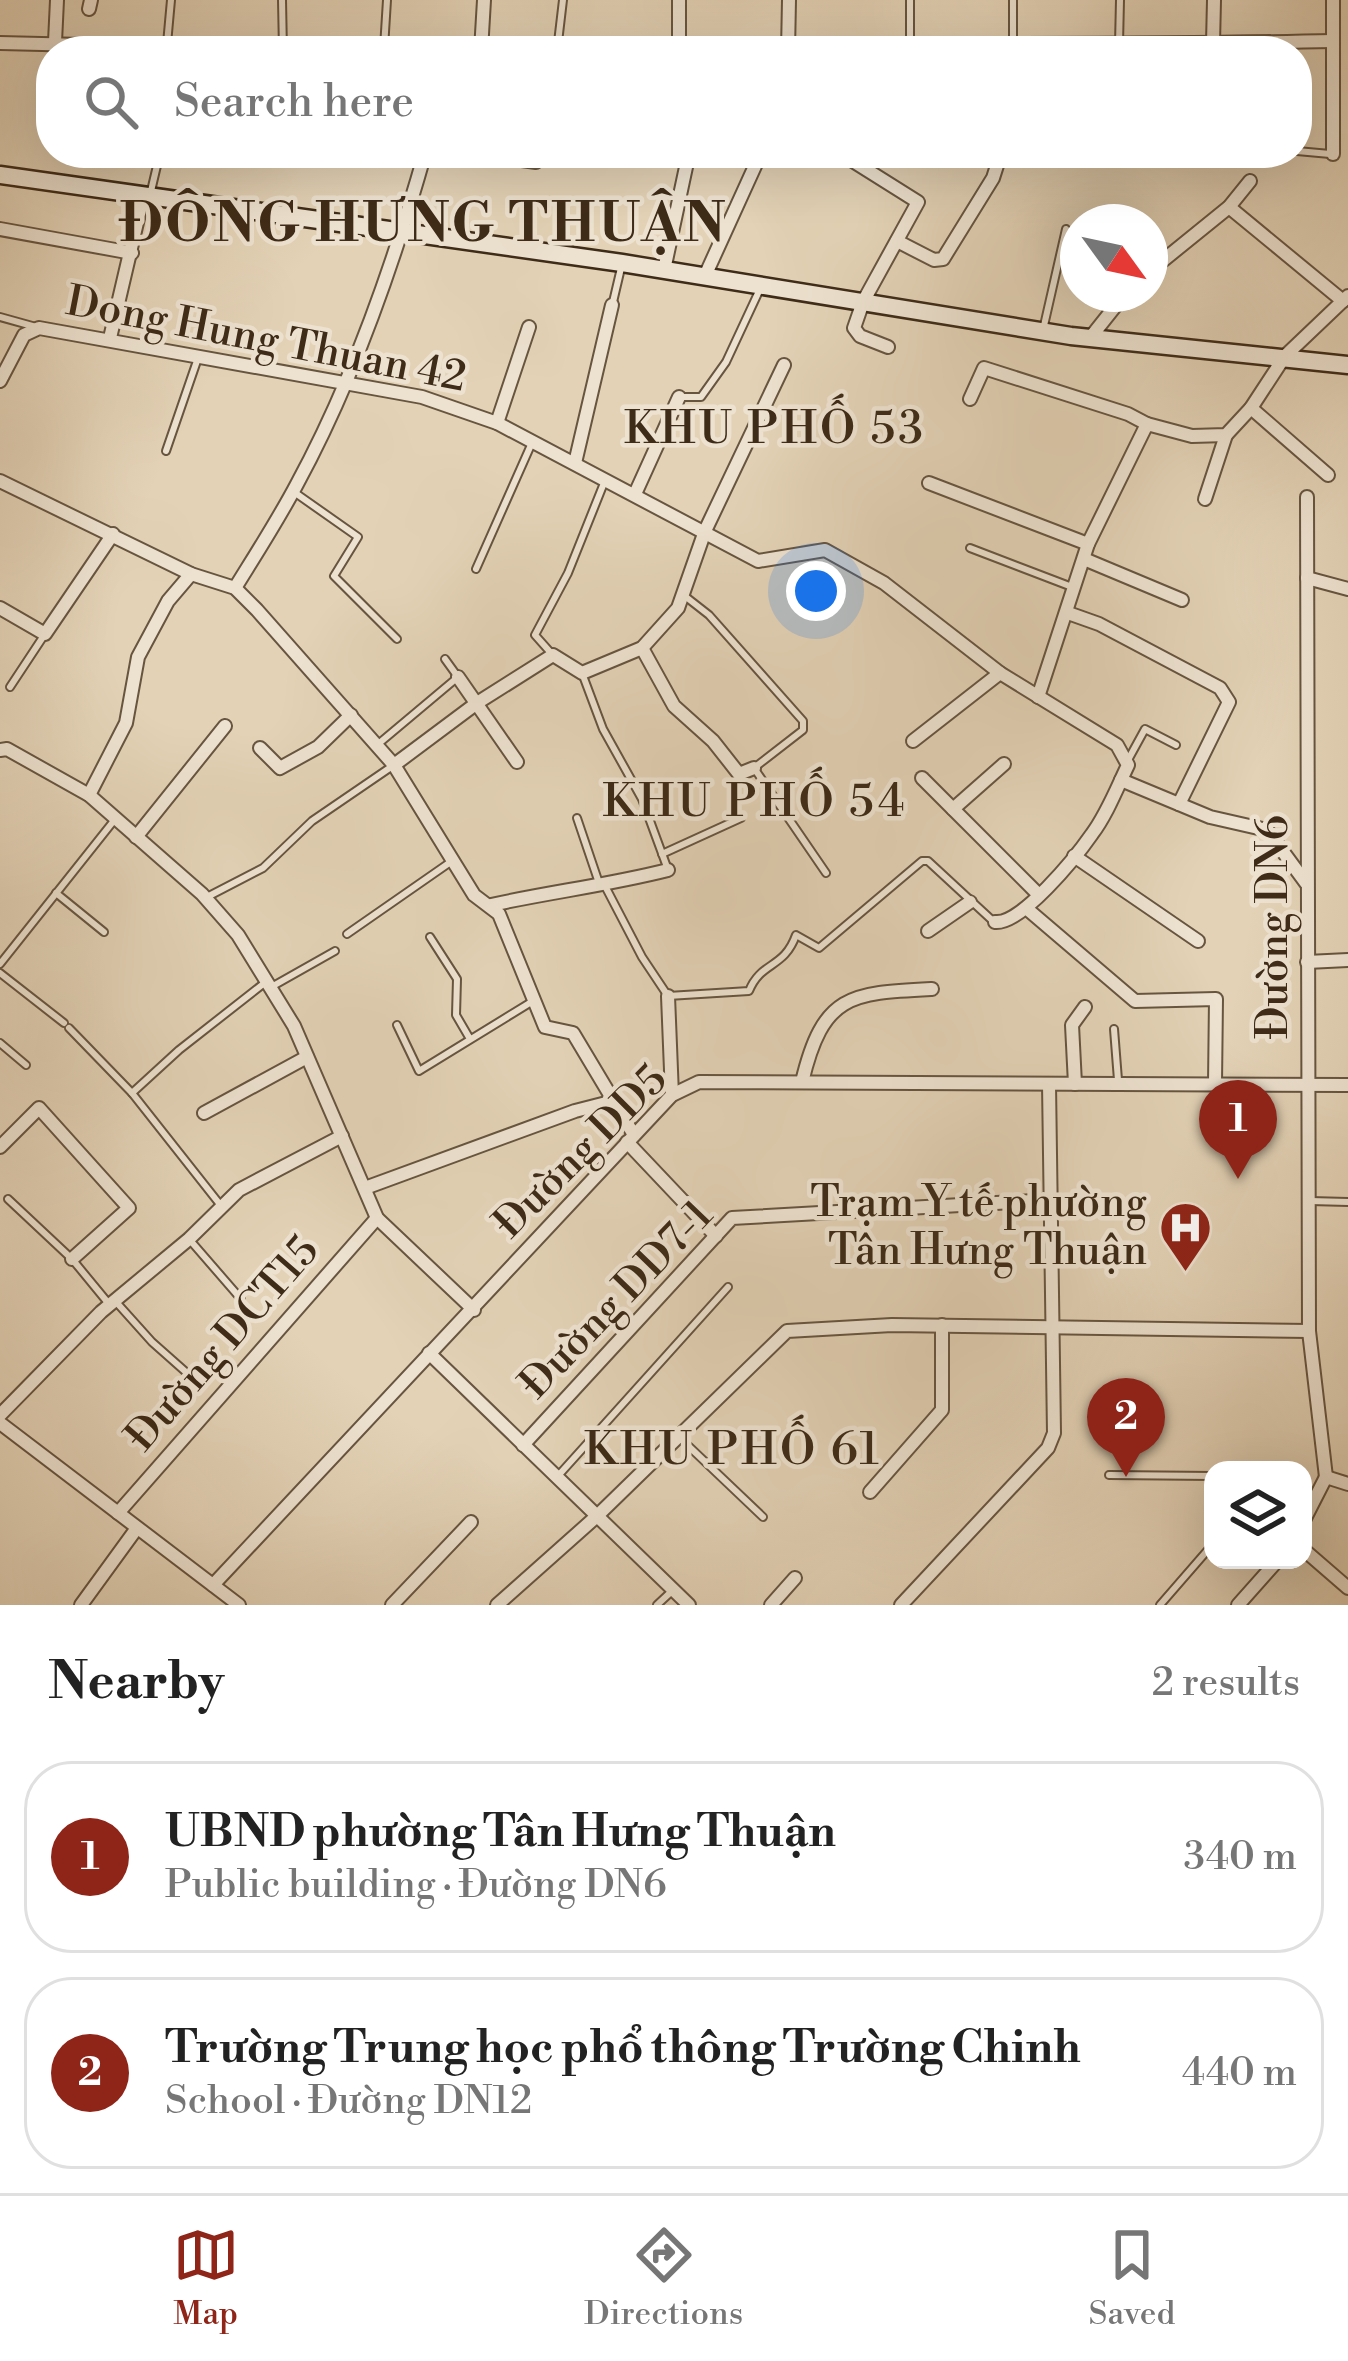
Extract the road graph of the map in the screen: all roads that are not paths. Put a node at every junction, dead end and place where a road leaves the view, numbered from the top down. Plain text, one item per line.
1 (57, 0) edge
2 (171, 0) edge
3 (282, 0) edge
4 (387, 0) edge
5 (484, 0) edge
6 (562, 0) edge
7 (680, 0) edge
8 (789, 0) edge
9 (910, 0) edge
10 (1013, 0) edge
11 (1120, 0) edge
12 (1214, 0) edge
13 (1333, 0) edge
14 (55, 36) edge
15 (168, 36) edge
16 (284, 36) edge
17 (385, 36) edge
18 (482, 36) edge
19 (558, 36) edge
20 (679, 36) edge
21 (788, 36) edge
22 (910, 36) edge
23 (1010, 36) edge
24 (1120, 36) edge
25 (1213, 36) edge
26 (1333, 41) junction
27 (36, 42) edge
28 (1312, 42) edge
29 (0, 43) edge
30 (1333, 134) junction
31 (1348, 143) edge
32 (1312, 152) edge
33 (1333, 154) joint
34 (156, 168) edge
35 (418, 168) edge
36 (685, 168) edge
37 (755, 168) edge
38 (873, 168) edge
39 (996, 168) edge
40 (0, 175) edge
41 (1250, 181) dead end
42 (147, 198) junction
43 (1228, 207) junction
44 (0, 229) edge
45 (402, 233) junction
46 (897, 242) junction
47 (131, 253) junction
48 (1060, 255) edge
49 (1168, 256) edge
50 (622, 263) junction
51 (664, 270) junction
52 (705, 276) junction
53 (761, 286) junction
54 (1345, 299) edge
55 (863, 302) junction
56 (612, 305) joint
57 (1111, 312) edge
58 (0, 317) edge
59 (529, 327) dead end
60 (39, 328) junction
61 (1042, 332) junction
62 (110, 338) junction
63 (1090, 338) junction
64 (888, 347) dead end
65 (199, 354) junction
66 (1285, 356) junction
67 (784, 365) dead end
68 (1348, 365) edge
69 (0, 382) edge
70 (345, 382) junction
71 (680, 398) joint
72 (970, 399) dead end
73 (1251, 408) junction
74 (497, 423) junction
75 (1147, 424) junction
76 (1226, 435) junction
77 (532, 442) junction
78 (166, 451) dead end
79 (574, 463) junction
80 (1328, 475) dead end
81 (606, 479) junction
82 (0, 481) edge
83 (929, 484) dead end
84 (293, 491) junction
85 (634, 494) junction
86 (1307, 497) dead end
87 (1205, 499) dead end
88 (705, 531) junction
89 (113, 534) junction
90 (1088, 544) junction
91 (970, 548) dead end
92 (1084, 560) junction
93 (476, 569) dead end
94 (191, 574) junction
95 (1307, 578) junction
96 (235, 588) junction
97 (1075, 589) junction
98 (1348, 589) edge
99 (683, 594) junction
100 (1182, 600) dead end
101 (0, 608) edge
102 (1068, 614) junction
103 (46, 634) junction
104 (397, 639) dead end
105 (642, 647) junction
106 (553, 655) junction
107 (445, 658) dead end
108 (582, 673) junction
109 (1000, 673) junction
110 (458, 677) junction
111 (10, 687) dead end
112 (1038, 697) junction
113 (477, 703) junction
114 (351, 715) junction
115 (225, 726) dead end
116 (913, 741) dead end
117 (377, 745) junction
118 (1176, 745) dead end
119 (260, 748) dead end
120 (0, 750) edge
121 (517, 762) dead end
122 (1126, 763) junction
123 (1004, 764) dead end
124 (394, 765) junction
125 (754, 768) junction
126 (922, 778) dead end
127 (1121, 780) junction
128 (89, 795) junction
129 (1178, 804) junction
130 (953, 809) junction
131 (116, 818) junction
132 (577, 818) dead end
133 (741, 818) dead end
134 (136, 837) junction
135 (662, 854) junction
136 (1074, 856) junction
137 (452, 861) junction
138 (668, 869) joint
139 (826, 873) dead end
140 (1306, 884) junction
141 (603, 886) junction
142 (56, 893) junction
143 (1039, 895) junction
144 (206, 898) junction
145 (970, 902) junction
146 (491, 905) junction
147 (1026, 908) junction
148 (995, 922) joint
149 (104, 932) dead end
150 (928, 932) dead end
151 (347, 934) dead end
152 (430, 937) dead end
153 (1198, 941) dead end
154 (335, 951) dead end
155 (1348, 960) edge
156 (1307, 962) junction
157 (0, 964) edge
158 (0, 973) edge
159 (268, 985) junction
160 (932, 989) dead end
161 (668, 996) junction
162 (533, 1001) junction
163 (1085, 1007) dead end
164 (397, 1025) dead end
165 (1114, 1029) dead end
166 (470, 1039) junction
167 (0, 1043) edge
168 (308, 1057) junction
169 (26, 1065) dead end
170 (802, 1082) junction
171 (1049, 1084) junction
172 (1076, 1084) junction
173 (1118, 1084) junction
174 (1215, 1084) junction
175 (1308, 1085) junction
176 (1348, 1085) edge
177 (132, 1093) junction
178 (672, 1095) junction
179 (614, 1101) junction
180 (204, 1114) dead end
181 (342, 1136) junction
182 (631, 1138) junction
183 (0, 1146) edge
184 (364, 1188) junction
185 (8, 1198) dead end
186 (1052, 1200) junction
187 (1308, 1201) junction
188 (1348, 1202) edge
189 (221, 1207) junction
190 (377, 1218) junction
191 (716, 1236) junction
192 (189, 1239) junction
193 (72, 1259) junction
194 (728, 1287) dead end
195 (242, 1299) dead end
196 (112, 1302) junction
197 (474, 1310) junction
198 (942, 1325) junction
199 (1053, 1327) junction
200 (1309, 1330) junction
201 (429, 1353) junction
202 (196, 1382) dead end
203 (0, 1419) edge
204 (679, 1437) junction
205 (524, 1444) junction
206 (1109, 1475) dead end
207 (1204, 1476) edge
208 (557, 1477) junction
209 (1326, 1477) junction
210 (1348, 1484) edge
211 (870, 1492) dead end
212 (1312, 1504) edge
213 (118, 1513) junction
214 (597, 1516) junction
215 (763, 1517) dead end
216 (471, 1522) dead end
217 (137, 1528) junction
218 (1204, 1554) edge
219 (1312, 1557) edge
220 (1270, 1569) edge
221 (795, 1578) dead end
222 (213, 1585) junction
223 (1348, 1588) edge
224 (674, 1589) junction
225 (81, 1605) edge
226 (239, 1605) edge
227 (392, 1605) edge
228 (497, 1605) edge
229 (657, 1605) edge
230 (689, 1605) edge
231 (771, 1605) edge
232 (901, 1605) edge
233 (1160, 1605) edge
234 (1238, 1605) edge

1 - 14 street
2 - 15 lane
3 - 16 lane
4 - 17 lane
5 - 18 street
6 - 19 lane
7 - 20 street
8 - 21 street
9 - 22 lane
10 - 23 lane
11 - 24 lane
12 - 25 street
13 - 26 street
26 - 28 street
26 - 30 street
27 - 29 street
30 - 31 lane
30 - 33 street
32 - 33 lane
34 - 42 lane
35 - 45 street
36 - 51 street
37 - 52 street
38 - 46 street
39 - 46 street
40 - 42 street
41 - 43 street
42 - 45 street
42 - 47 street
43 - 49 street
43 - 54 street
44 - 47 street
45 - 50 street
45 - 70 street
46 - 55 street
47 - 62 street
48 - 61 lane
50 - 51 street
50 - 56 lane
51 - 52 street
52 - 53 street
53 - 55 street
53 - 71 lane
54 - 66 street
55 - 61 street
55 - 64 street
56 - 79 street
57 - 63 street
58 - 60 lane
59 - 74 street
60 - 62 street, Dong Hung Thuan 42
60 - 69 street, Dong Hung Thuan 42
61 - 63 street
62 - 65 street, Dong Hung Thuan 42
63 - 66 street
65 - 70 street, Dong Hung Thuan 42
65 - 78 lane
66 - 68 street
66 - 73 street
67 - 88 street
70 - 74 street, Dong Hung Thuan 42
70 - 84 street
71 - 85 street
72 - 75 street
73 - 76 street
73 - 80 street
74 - 77 street, Dong Hung Thuan 42
75 - 76 street
75 - 90 street
76 - 87 street
77 - 79 street, Dong Hung Thuan 42
77 - 93 lane
79 - 81 street, Dong Hung Thuan 42
81 - 85 street, Dong Hung Thuan 42
81 - 106 lane
82 - 89 street
83 - 90 street
84 - 96 street
84 - 104 lane
85 - 88 street, Dong Hung Thuan 42
86 - 95 street, Đường DN6
88 - 99 street
88 - 109 street, Dong Hung Thuan 42
89 - 94 street
89 - 103 street
90 - 92 street
91 - 97 lane
92 - 97 street
92 - 100 street
94 - 96 street
94 - 128 street
95 - 98 street
95 - 140 street, Đường DN6
96 - 114 street
97 - 102 street
99 - 105 street
99 - 125 lane
101 - 103 street
102 - 112 street
102 - 129 street
103 - 111 lane
105 - 108 street
105 - 125 street
106 - 108 street
106 - 113 street
107 - 110 lane
108 - 135 lane
109 - 112 street, Dong Hung Thuan 42
109 - 116 street
110 - 113 street
110 - 117 lane
112 - 122 street, Dong Hung Thuan 42
113 - 121 street
113 - 124 street
114 - 117 street
114 - 119 street
115 - 134 street
117 - 124 street
118 - 122 lane
120 - 128 street
122 - 127 street
123 - 130 street
124 - 137 street
124 - 144 lane
125 - 139 lane
126 - 130 street
127 - 129 street
127 - 136 street
128 - 131 street
129 - 140 street
130 - 143 street
131 - 134 street
131 - 142 lane
132 - 141 lane
133 - 135 lane
134 - 144 street
135 - 138 lane
136 - 143 street
136 - 153 street
137 - 146 street
137 - 151 lane
138 - 141 street
140 - 156 street, Đường DN6
141 - 146 street
141 - 161 lane
142 - 149 lane
142 - 157 lane
143 - 147 street
144 - 159 street
145 - 148 lane
145 - 150 street
145 - 161 lane
146 - 162 street
147 - 148 street
147 - 174 street
152 - 166 lane
154 - 159 lane
155 - 156 street
156 - 175 street, Đường DN6
158 - 177 lane
159 - 168 street
159 - 177 lane
160 - 170 street
161 - 178 street
162 - 166 lane
162 - 179 street
163 - 172 street
164 - 166 lane
165 - 173 lane
167 - 169 lane
168 - 180 street
168 - 181 street
170 - 171 street, Đường DD5
170 - 178 street, Đường DD5
171 - 172 street, Đường DD5
171 - 186 street
172 - 173 street, Đường DD5
173 - 174 street, Đường DD5
174 - 175 street, Đường DD5
175 - 176 street, Đường DD5
175 - 187 street, Đường DN6
177 - 189 lane
178 - 182 street, Đường DD5
179 - 182 street
179 - 184 street
181 - 184 street
181 - 189 street
182 - 191 street
182 - 197 street, Đường DD5
183 - 193 street
184 - 190 street
185 - 193 lane
186 - 191 street, Đường DD7-1
186 - 199 street
187 - 188 lane
187 - 200 street, Đường DN6
189 - 192 street
190 - 197 street
190 - 213 street, Đường DCT15
191 - 205 street, Đường DD7-1
192 - 195 lane
192 - 196 street
193 - 196 lane
194 - 208 lane
196 - 202 lane
196 - 203 street
197 - 201 street, Đường DD5
198 - 199 street
198 - 204 street
198 - 211 street
199 - 200 street
199 - 232 street
200 - 209 street, Đường DN6
201 - 205 street
201 - 222 street, Đường DD5
203 - 213 street
204 - 214 street
204 - 215 lane
205 - 208 street
206 - 207 lane
208 - 214 street
209 - 210 street
209 - 212 street
213 - 217 street
214 - 224 street
214 - 228 street
216 - 227 street
217 - 222 street
217 - 225 street
218 - 233 lane
219 - 223 street
220 - 234 street
221 - 231 street
222 - 226 street
224 - 229 lane
224 - 230 street

